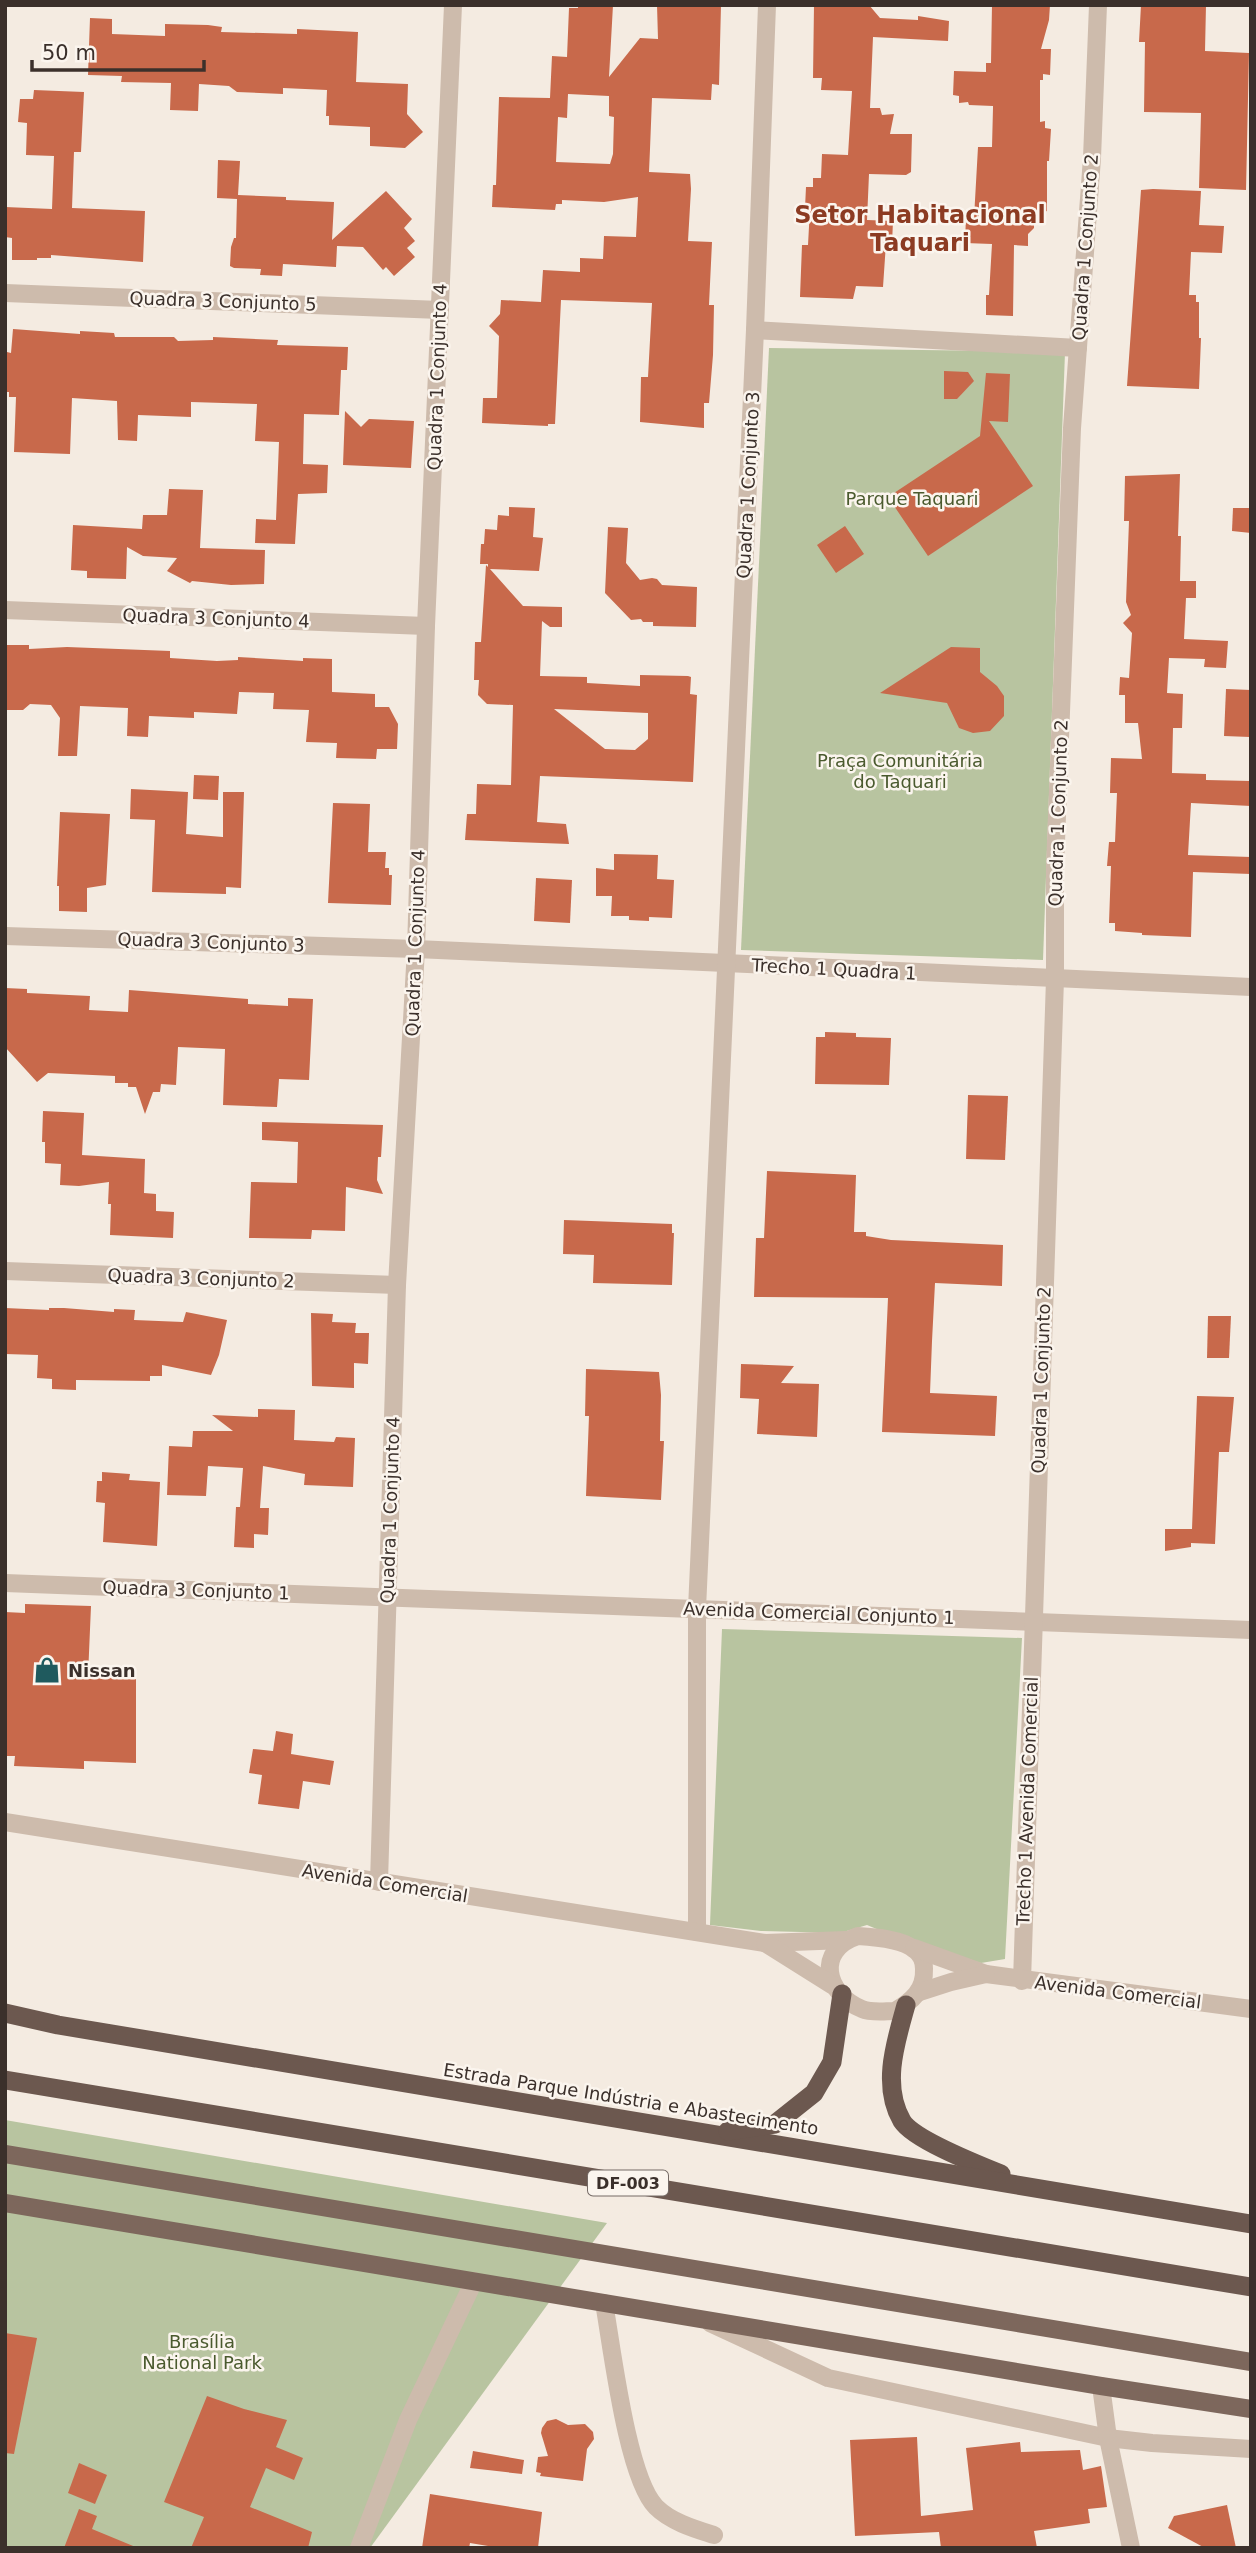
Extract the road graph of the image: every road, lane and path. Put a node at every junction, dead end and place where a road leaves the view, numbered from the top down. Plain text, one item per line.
1 (453, 5) edge
2 (767, 5) edge
3 (1098, 5) edge
4 (5, 293) edge
5 (440, 310) junction
6 (755, 330) junction
7 (1078, 348) junction
8 (5, 610) edge
9 (426, 626) junction
10 (5, 936) edge
11 (416, 949) junction
12 (725, 964) junction
13 (1055, 979) junction
14 (1251, 987) edge
15 (5, 1271) edge
16 (397, 1285) junction
17 (5, 1583) edge
18 (387, 1597) junction
19 (697, 1609) junction
20 (1033, 1621) junction
21 (1251, 1630) edge
22 (5, 1822) edge
23 (379, 1882) junction
24 (697, 1932) junction
25 (846, 1940) junction
26 (765, 1943) junction
27 (914, 1948) junction
28 (986, 1974) junction
29 (1022, 1981) junction
30 (837, 1990) junction
31 (913, 1998) junction
32 (1251, 2009) edge
33 (5, 2013) edge
34 (5, 2080) edge
35 (710, 2134) junction
36 (5, 2154) edge
37 (1032, 2188) junction
38 (5, 2203) edge
39 (1251, 2224) edge
40 (474, 2281) junction
41 (1251, 2287) edge
42 (604, 2303) junction
43 (700, 2319) junction
44 (1251, 2362) edge
45 (1101, 2386) junction
46 (1251, 2409) edge
47 (1108, 2438) junction
48 (1251, 2449) edge
49 (714, 2535) dead end
50 (359, 2548) edge
51 (1131, 2548) edge

1 - 5 street, Quadra 1 Conjunto 4
2 - 6 street, Quadra 1 Conjunto 3
3 - 7 street, Quadra 1 Conjunto 2
4 - 5 street, Quadra 3 Conjunto 5
5 - 9 street, Quadra 1 Conjunto 4
6 - 7 street
6 - 12 street, Quadra 1 Conjunto 3
7 - 13 street, Quadra 1 Conjunto 2
8 - 9 street, Quadra 3 Conjunto 4
9 - 11 street, Quadra 1 Conjunto 4
10 - 11 street, Quadra 3 Conjunto 3
11 - 12 street, Trecho 1 Quadra 1
11 - 16 street, Quadra 1 Conjunto 4
12 - 13 street, Trecho 1 Quadra 1
12 - 19 street, Quadra 1 Conjunto 3
13 - 14 street, Trecho 1 Quadra 1
13 - 20 street, Quadra 1 Conjunto 2
15 - 16 street, Quadra 3 Conjunto 2
16 - 18 street, Quadra 1 Conjunto 4
17 - 18 street, Quadra 3 Conjunto 1
18 - 19 street, Avenida Comercial Conjunto 1
18 - 23 street, Quadra 1 Conjunto 4
19 - 20 street, Avenida Comercial Conjunto 1
19 - 24 street, Quadra 1 Conjunto 3
20 - 21 street, Avenida Comercial Conjunto 1
20 - 29 street, Trecho 1 Avenida Comercial
22 - 23 street, Avenida Comercial
23 - 24 street, Avenida Comercial
24 - 26 street, Avenida Comercial
25 - 26 street, Avenida Comercial
25 - 27 street
25 - 30 street
26 - 30 street, Avenida Comercial
27 - 28 street, Avenida Comercial
27 - 31 street
28 - 29 street, Avenida Comercial
28 - 31 street, Avenida Comercial
29 - 32 street, Avenida Comercial
30 - 31 street
30 - 35 highway
31 - 37 highway
33 - 35 highway, Estrada Parque Indústria e Abastecimento
34 - 41 highway, DF-003
35 - 37 highway, Estrada Parque Indústria e Abastecimento
36 - 44 main road
37 - 39 highway, Estrada Parque Indústria e Abastecimento
38 - 40 main road
40 - 42 main road
40 - 50 street
42 - 43 main road
42 - 49 street
43 - 45 main road
43 - 47 street
45 - 46 main road
45 - 47 street
47 - 48 street
47 - 51 street

